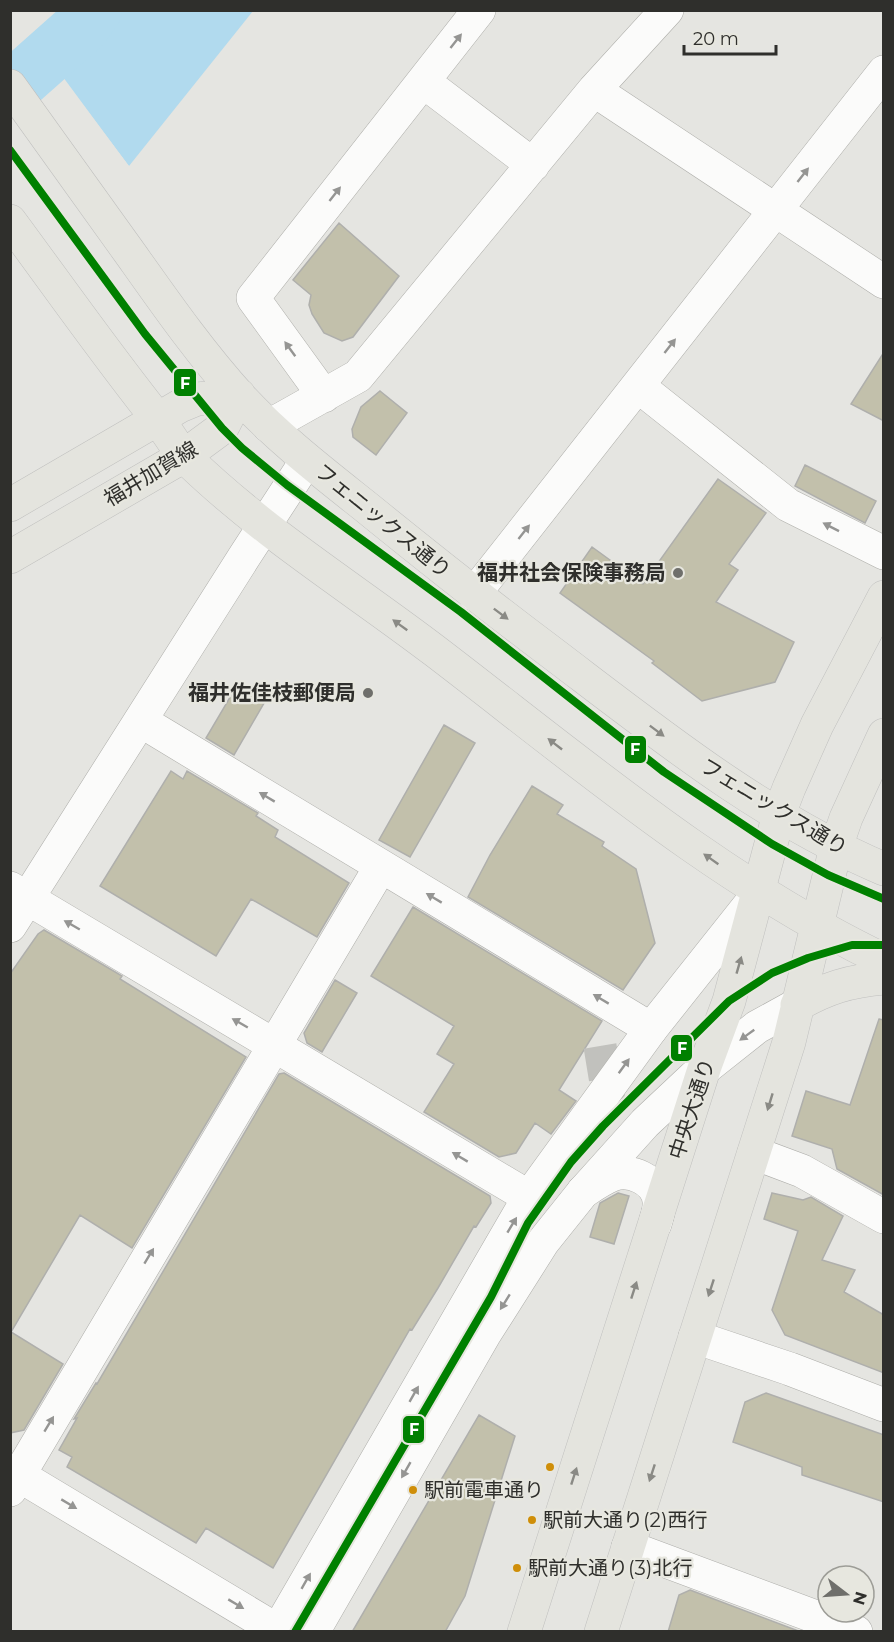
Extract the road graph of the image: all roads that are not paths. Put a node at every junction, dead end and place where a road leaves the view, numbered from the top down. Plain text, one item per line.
1 (479, 10) edge
2 (667, 10) edge
3 (884, 72) edge
4 (424, 82) junction
5 (10, 86) edge
6 (594, 90) junction
7 (533, 165) junction
8 (777, 210) junction
9 (10, 220) edge
10 (884, 282) edge
11 (638, 386) junction
12 (239, 395) junction
13 (324, 396) junction
14 (158, 419) junction
15 (269, 426) junction
16 (184, 456) junction
17 (307, 460) junction
18 (10, 505) edge
19 (264, 527) junction
20 (884, 553) edge
21 (10, 557) edge
22 (474, 594) junction
23 (884, 597) edge
24 (141, 721) junction
25 (884, 735) edge
26 (779, 814) junction
27 (836, 847) junction
28 (381, 866) junction
29 (884, 869) edge
30 (19, 893) edge
31 (759, 893) junction
32 (10, 926) edge
33 (816, 926) junction
34 (884, 960) edge
35 (884, 978) edge
36 (797, 1005) junction
37 (651, 1029) junction
38 (276, 1045) junction
39 (705, 1066) junction
40 (754, 1154) junction
41 (583, 1192) junction
42 (529, 1197) junction
43 (884, 1217) edge
44 (655, 1224) junction
45 (696, 1337) junction
46 (884, 1405) edge
47 (13, 1478) edge
48 (628, 1547) junction
49 (278, 1631) edge
50 (313, 1632) edge
51 (524, 1632) edge
52 (601, 1632) edge
53 (856, 1632) edge

4 -> 1 street
2 - 6 street
8 -> 3 street
4 - 7 street
13 -> 4 street
5 - 12 main road, フェニックス通り
6 - 7 street
6 - 8 street
7 - 13 street
8 - 10 street
11 -> 8 street
9 - 14 main road
20 -> 11 street
22 -> 11 street
12 - 14 main road, 福井加賀線
12 - 15 main road, フェニックス通り
12 - 16 main road, 福井加賀線
13 - 15 street
14 - 16 main road
14 - 18 main road, 福井加賀線
15 - 17 main road, フェニックス通り
16 - 19 main road
16 - 21 main road, 福井加賀線
17 - 19 street
17 - 22 main road, フェニックス通り
19 - 24 street
31 -> 19 main road
22 -> 26 main road, フェニックス通り
23 - 26 main road, 中央大通り
28 -> 24 street
24 - 30 street
25 - 27 main road
26 - 27 main road, フェニックス通り
26 - 31 main road, 中央大通り
27 - 29 main road, フェニックス通り
27 - 33 main road
37 -> 28 street
28 - 38 street
30 - 32 street
38 -> 30 street
31 - 33 main road
31 - 37 street
39 -> 31 main road, 中央大通り
33 - 34 main road
33 - 36 main road
35 - 36 main road
36 -> 39 street
36 -> 40 main road
42 -> 37 street
42 -> 38 street
47 -> 38 street
39 - 41 street
39 - 44 main road, 中央大通り
40 - 43 street
40 -> 45 main road
41 - 44 street
41 -> 50 street
49 -> 42 street
51 -> 44 main road, 中央大通り
45 - 46 street
45 -> 48 main road
47 -> 49 street
48 - 52 main road
48 - 53 street

